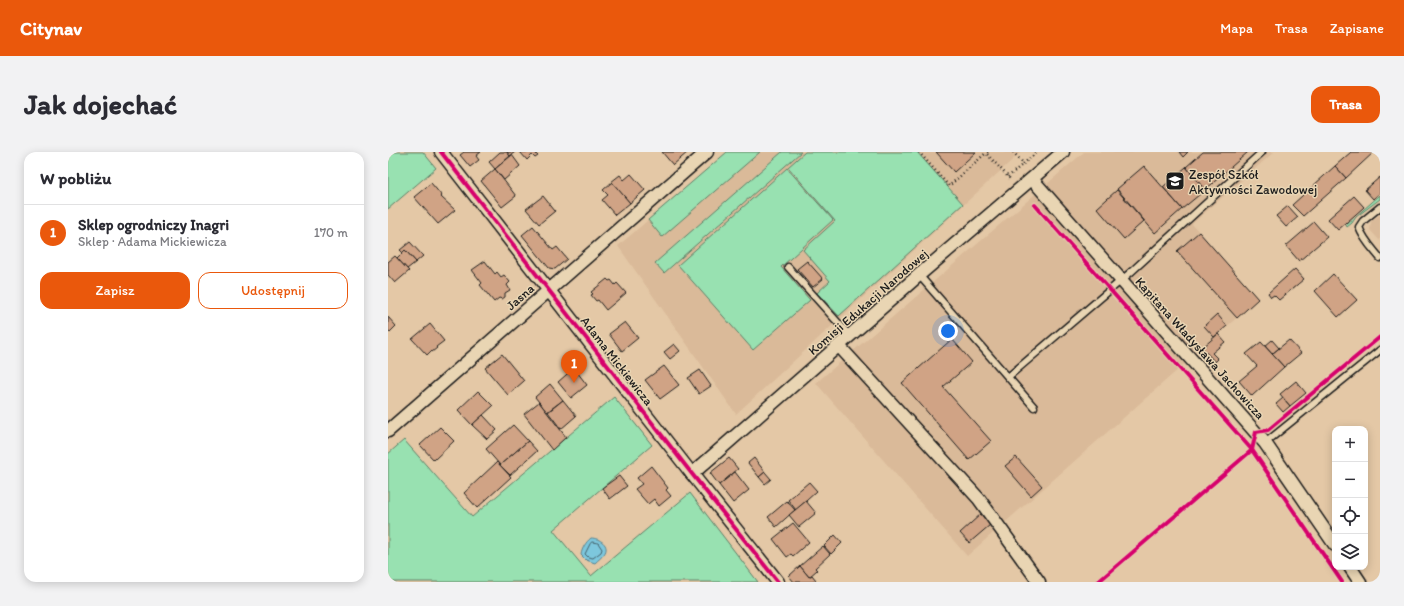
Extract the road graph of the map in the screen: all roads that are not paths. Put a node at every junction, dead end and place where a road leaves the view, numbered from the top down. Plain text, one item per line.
1 (441, 152) edge
2 (707, 152) edge
3 (1063, 152) edge
4 (1262, 152) edge
5 (1032, 179) junction
6 (1380, 207) edge
7 (1380, 258) edge
8 (788, 267) dead end
9 (919, 275) junction
10 (1121, 280) junction
11 (549, 290) junction
12 (850, 336) junction
13 (839, 346) junction
14 (1380, 350) edge
15 (1008, 377) junction
16 (1034, 408) dead end
17 (388, 431) edge
18 (1265, 442) junction
19 (692, 474) junction
20 (1332, 541) edge
21 (1352, 570) edge
22 (778, 582) edge
23 (1039, 582) edge
24 (1360, 582) edge

1 - 11 street, Adama Mickiewicza
2 - 11 street, Jasna
3 - 5 street, Komisji Edukacji Narodowej
4 - 10 lane
5 - 9 street, Komisji Edukacji Narodowej
5 - 10 street, Kapitana Władysława Jachowicza
6 - 7 lane
8 - 12 lane
9 - 12 street, Komisji Edukacji Narodowej
9 - 15 lane
10 - 15 lane
10 - 18 street, Kapitana Władysława Jachowicza
11 - 17 street, Jasna
11 - 19 street, Adama Mickiewicza
12 - 13 street, Komisji Edukacji Narodowej
13 - 19 street, Komisji Edukacji Narodowej
13 - 23 street
14 - 18 lane
15 - 16 lane
18 - 20 street, Kapitana Władysława Jachowicza
19 - 22 street, Adama Mickiewicza
21 - 24 street

